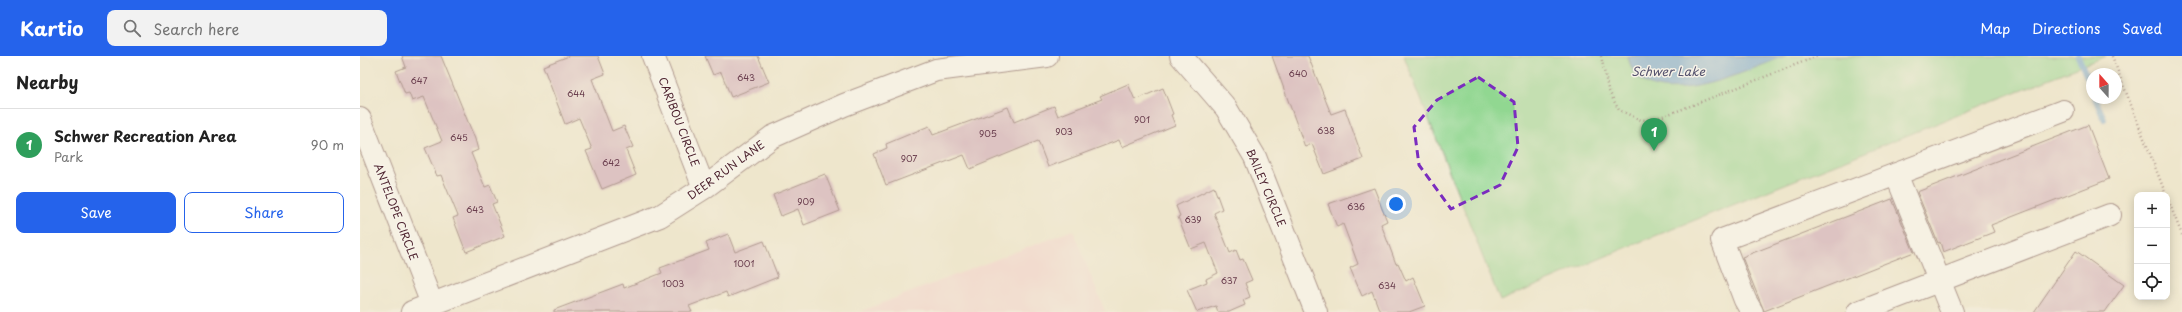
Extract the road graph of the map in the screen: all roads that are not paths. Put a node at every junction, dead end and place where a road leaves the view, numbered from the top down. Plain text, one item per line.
1 (653, 56) edge
2 (1047, 56) edge
3 (1181, 56) edge
4 (2063, 111) dead end
5 (360, 119) edge
6 (1896, 174) junction
7 (704, 188) junction
8 (2110, 215) dead end
9 (1939, 280) junction
10 (432, 304) junction
11 (412, 312) edge
12 (1316, 312) edge
13 (1752, 312) edge
14 (1858, 312) edge
15 (1952, 312) edge

1 - 7 street, CARIBOU CIRCLE
2 - 7 street, DEER RUN LANE
3 - 12 street, BAILEY CIRCLE
4 - 6 street
5 - 10 street, ANTELOPE CIRCLE
6 - 9 street
6 - 13 street
7 - 10 street, DEER RUN LANE
8 - 9 street
9 - 14 street
9 - 15 street
10 - 11 street, DEER RUN LANE

